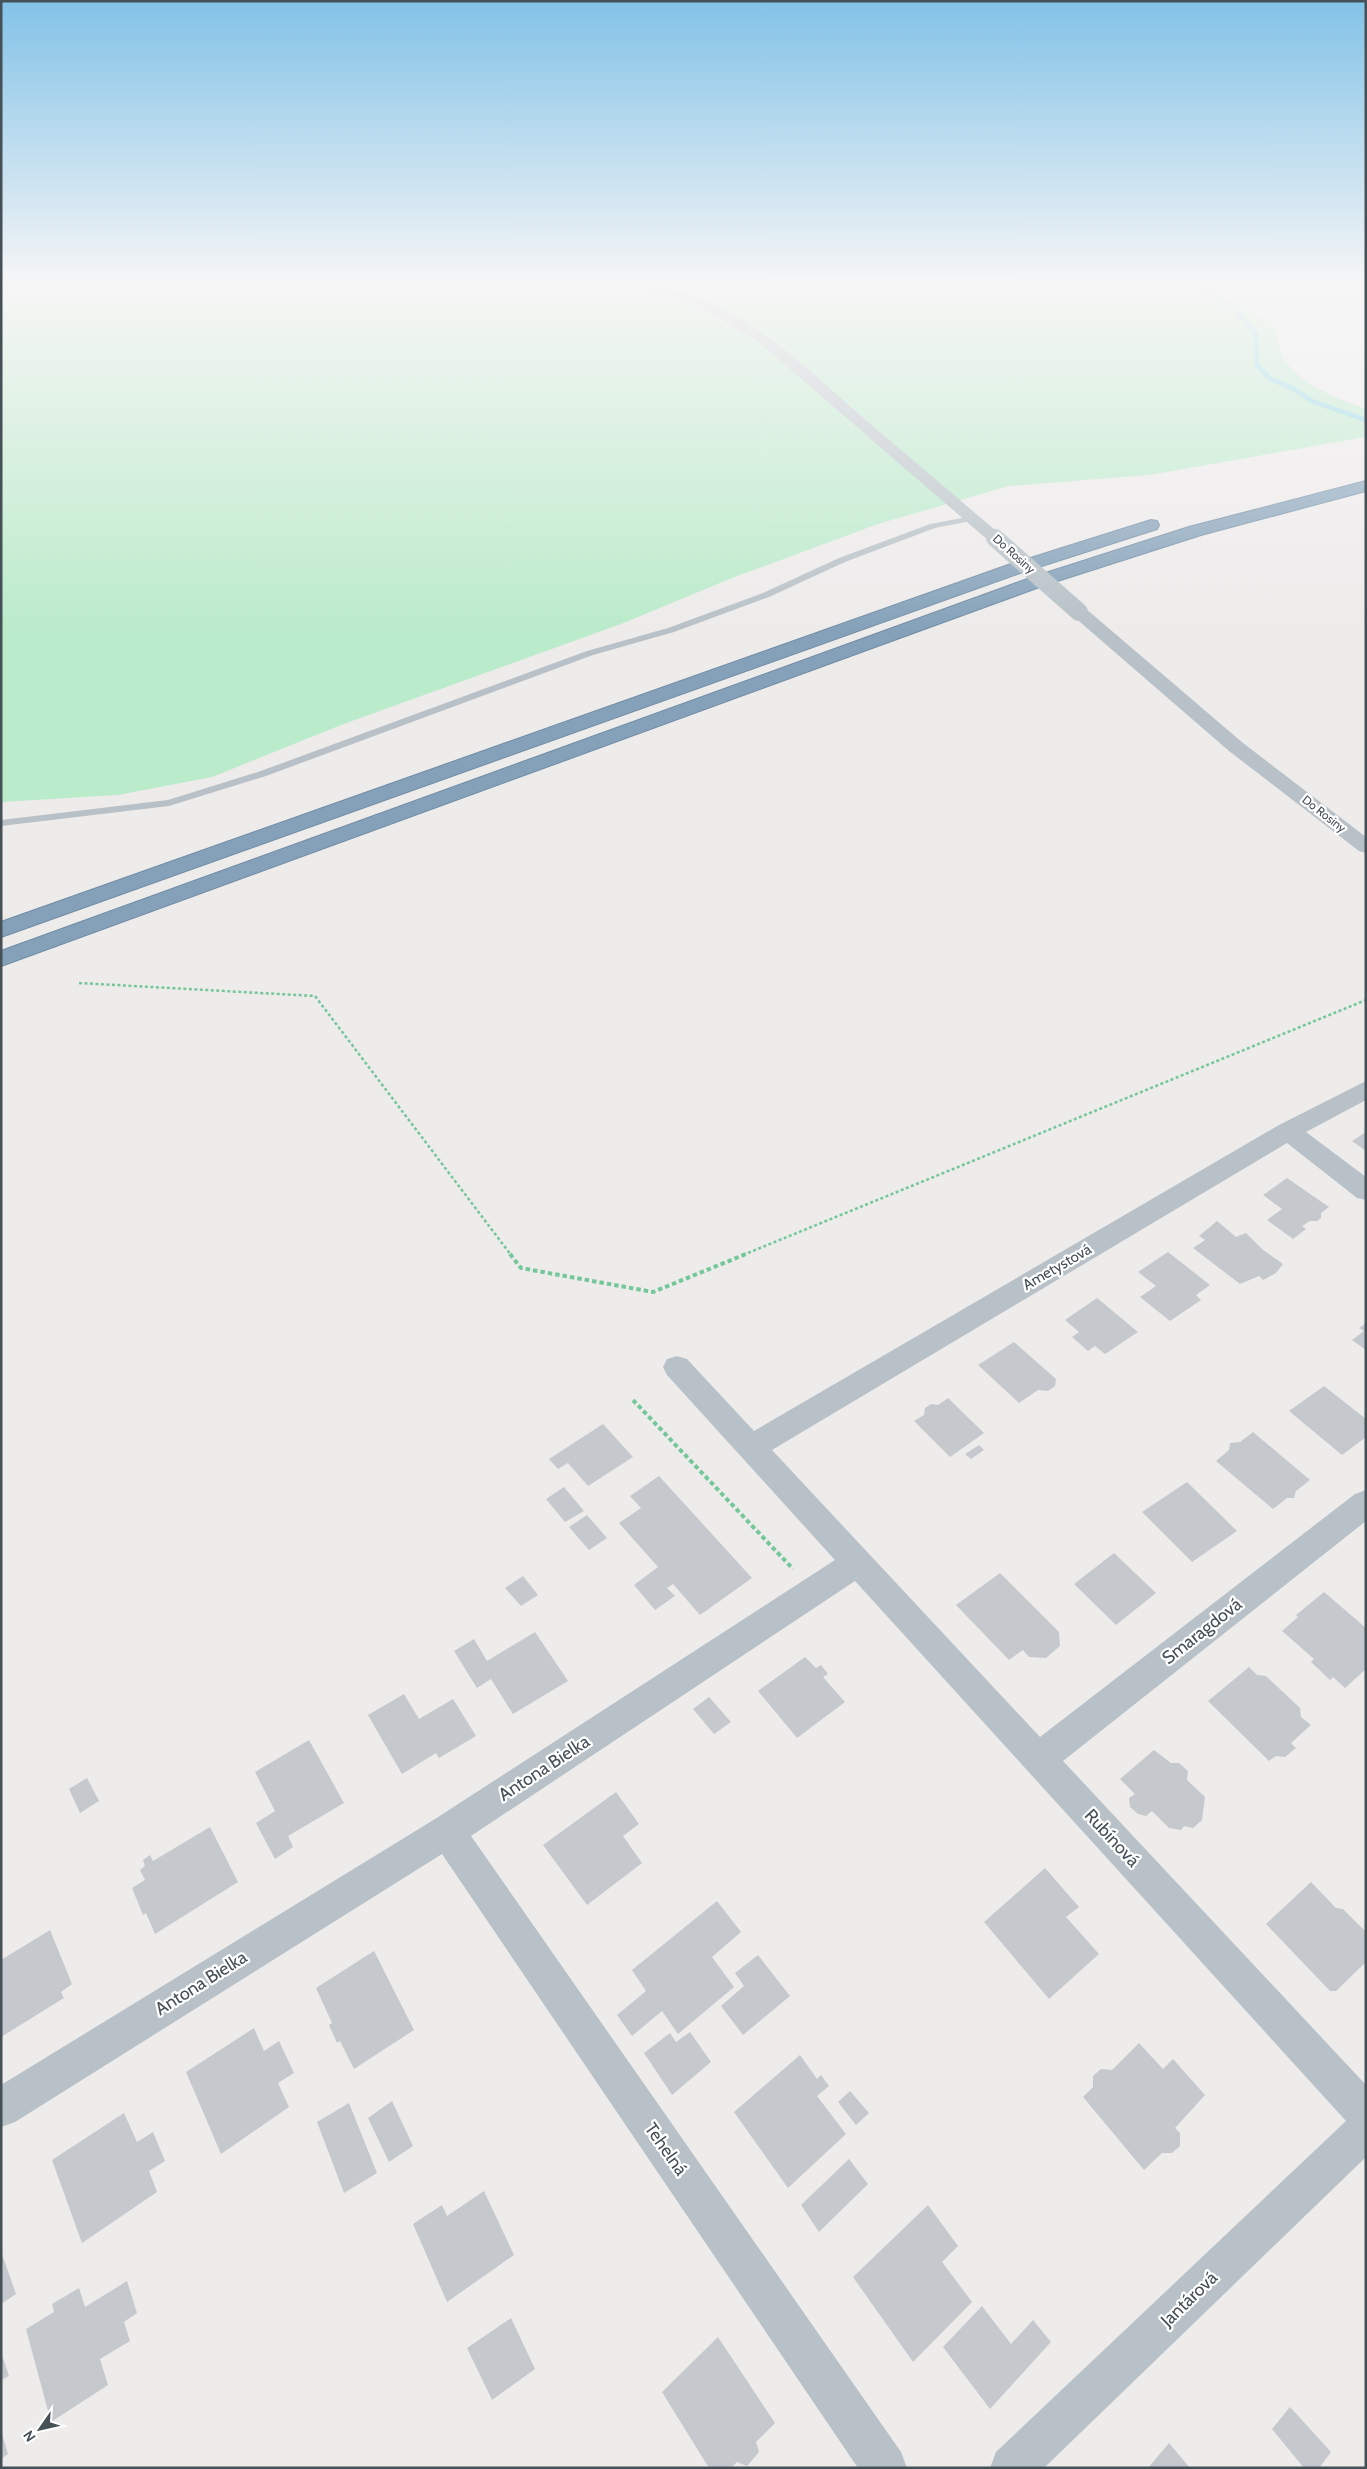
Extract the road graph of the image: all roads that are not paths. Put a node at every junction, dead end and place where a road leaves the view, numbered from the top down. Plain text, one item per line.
1 (836, 401) edge
2 (1366, 470) edge
3 (1366, 486) edge
4 (1281, 490) dead end
5 (1184, 515) dead end
6 (973, 518) junction
7 (1, 823) edge
8 (1366, 847) edge
9 (1, 930) edge
10 (1, 959) edge
11 (1366, 1089) edge
12 (1288, 1131) junction
13 (1366, 1191) edge
14 (677, 1367) dead end
15 (751, 1448) junction
16 (1366, 1503) edge
17 (858, 1563) junction
18 (1038, 1758) junction
19 (447, 1831) junction
20 (1, 2108) edge
21 (1366, 2114) edge
22 (1366, 2129) edge
23 (885, 2468) edge
24 (1012, 2468) edge

1 - 6 street, Do Rosiny
2 - 4 highway
3 - 10 highway
5 - 9 highway
6 - 7 lane
6 - 8 street, Do Rosiny, bridge
11 - 12 street, Ametystová
12 - 13 street
12 - 15 street, Ametystová
14 - 15 street
15 - 17 street
16 - 18 street, Smaragdová
17 - 18 street, Rubínová
17 - 19 street, Antona Bielka
18 - 21 street, Rubínová
19 - 20 street, Antona Bielka
19 - 23 street, Tehelná
22 - 24 street, Jantárová

